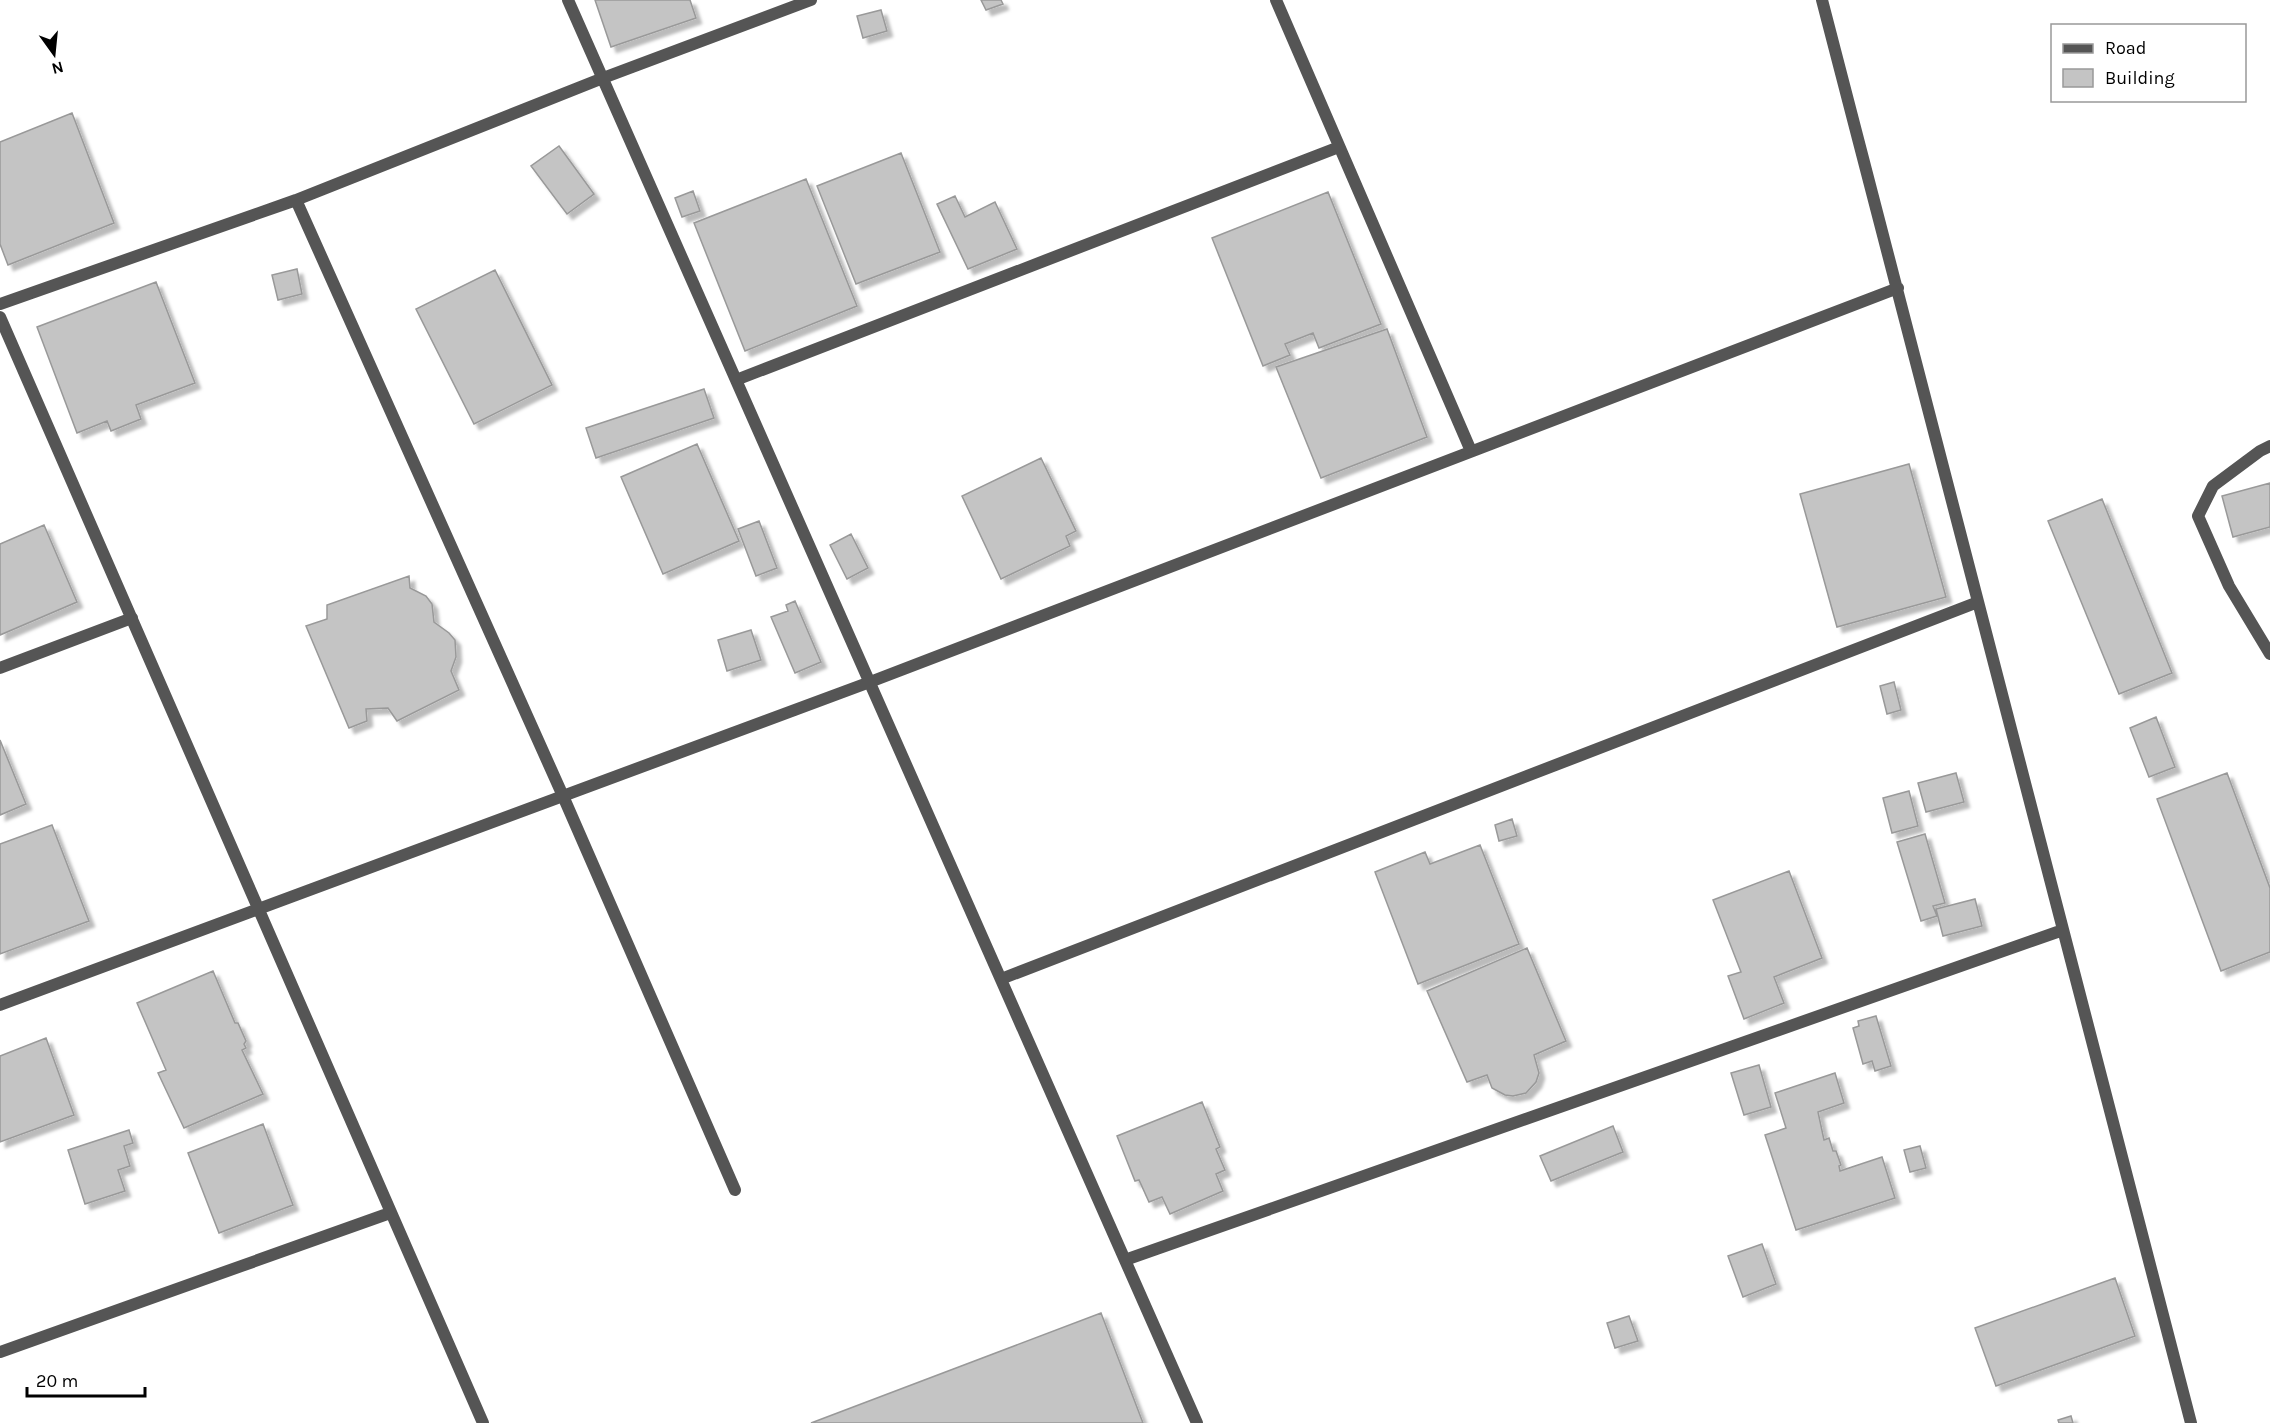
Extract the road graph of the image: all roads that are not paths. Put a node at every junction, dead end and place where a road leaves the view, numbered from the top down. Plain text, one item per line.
1 (568, 0) edge
2 (810, 0) edge
3 (1276, 0) edge
4 (1822, 0) edge
5 (603, 78) junction
6 (1339, 147) junction
7 (296, 200) junction
8 (1898, 288) junction
9 (0, 304) edge
10 (0, 316) edge
11 (736, 380) junction
12 (2270, 446) edge
13 (1471, 451) junction
14 (1978, 602) junction
15 (132, 618) junction
16 (2266, 642) edge
17 (2270, 654) edge
18 (0, 668) edge
19 (870, 682) junction
20 (563, 796) junction
21 (259, 908) junction
22 (2063, 930) junction
23 (1001, 979) junction
24 (0, 1005) edge
25 (735, 1190) dead end
26 (390, 1213) junction
27 (1125, 1260) junction
28 (0, 1352) edge
29 (483, 1423) edge
30 (1197, 1423) edge
31 (2191, 1423) edge

1 - 5 street
2 - 5 street
3 - 6 street
4 - 8 street
5 - 7 street
5 - 11 street
6 - 11 street
6 - 13 street
7 - 9 street
7 - 20 street
8 - 13 street
8 - 14 street
10 - 15 street
11 - 19 street
12 - 16 street
13 - 19 street
14 - 22 street
14 - 23 street
15 - 18 street
15 - 21 street
16 - 17 street
19 - 20 street
19 - 23 street
20 - 21 street
20 - 25 street
21 - 24 street
21 - 26 street
22 - 27 street
22 - 31 street
23 - 27 street
26 - 28 street
26 - 29 street
27 - 30 street

